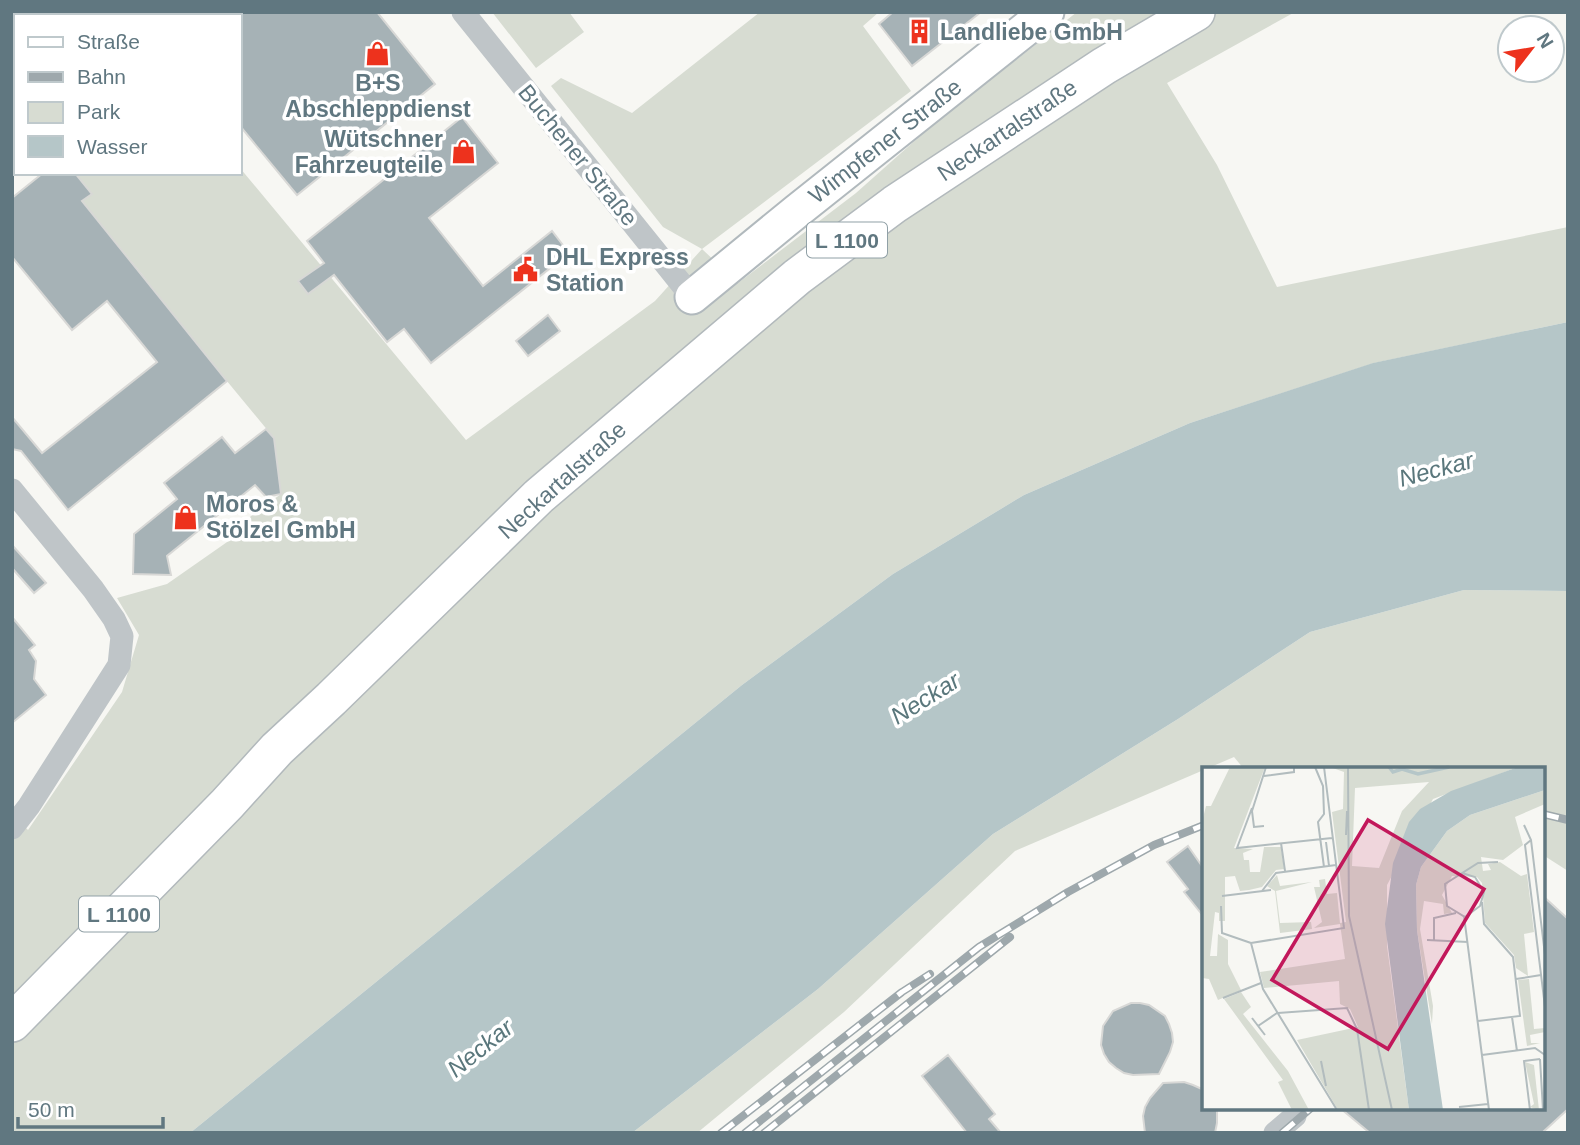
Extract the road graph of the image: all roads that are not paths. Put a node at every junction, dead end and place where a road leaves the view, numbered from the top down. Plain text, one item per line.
1 (463, 12) edge
2 (1047, 12) edge
3 (1193, 15) edge
4 (692, 298) joint
5 (12, 490) edge
6 (12, 828) edge
7 (12, 1023) edge
8 (1295, 1116) dead end
9 (1275, 1133) edge

1 - 4 street, Buchener Straße
2 - 4 street, Wimpfener Straße
3 - 7 main road, Neckartalstraße / L 1100
5 - 6 street
8 - 9 street

